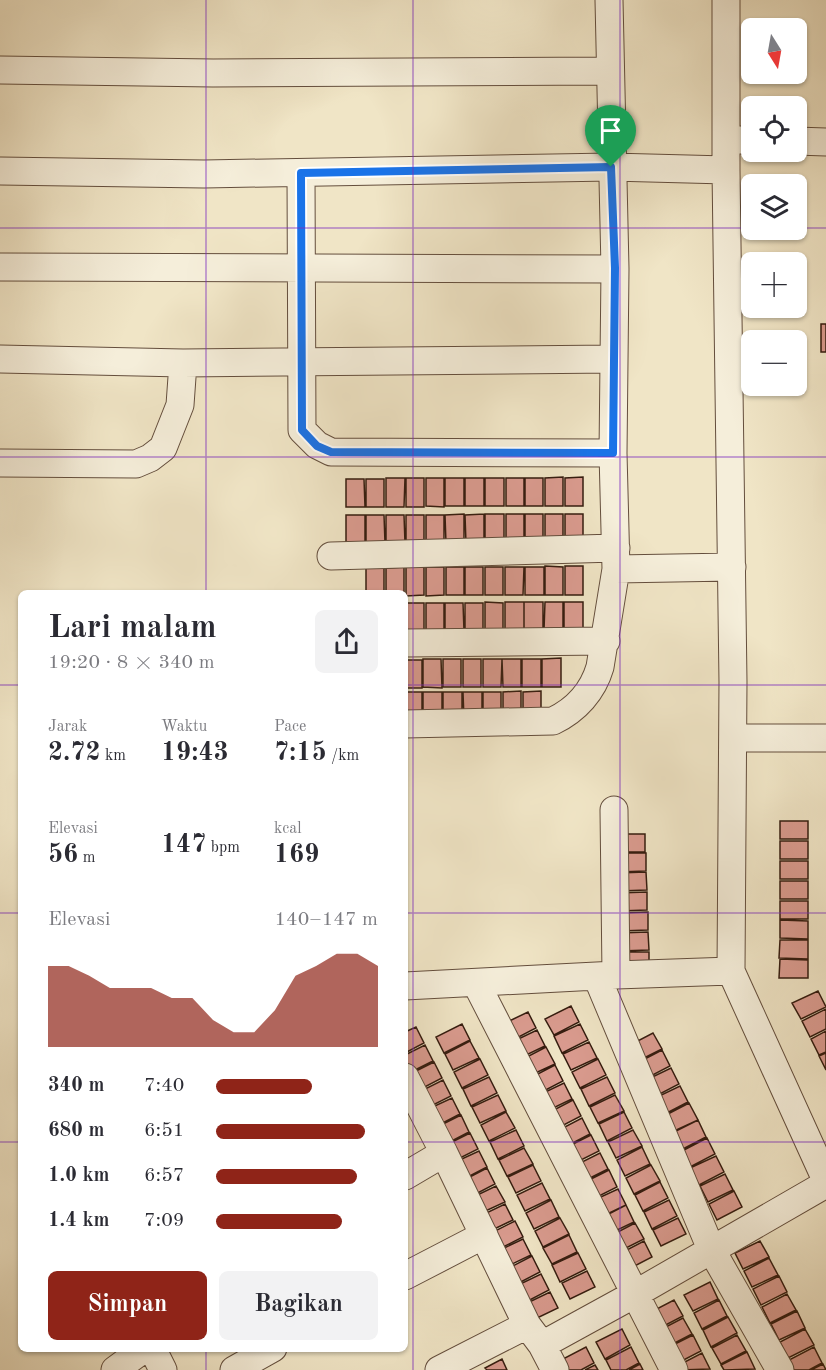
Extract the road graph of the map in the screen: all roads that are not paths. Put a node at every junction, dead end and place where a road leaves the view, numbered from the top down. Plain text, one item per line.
1 (609, 0) edge
2 (726, 0) edge
3 (0, 70) edge
4 (610, 71) junction
5 (739, 140) edge
6 (807, 141) edge
7 (826, 142) edge
8 (611, 167) junction
9 (726, 170) junction
10 (0, 171) edge
11 (301, 173) junction
12 (0, 267) edge
13 (615, 268) junction
14 (303, 269) junction
15 (0, 359) edge
16 (303, 360) junction
17 (613, 360) junction
18 (183, 363) junction
19 (613, 453) junction
20 (0, 463) edge
21 (331, 556) dead end
22 (616, 559) junction
23 (732, 567) junction
24 (606, 641) junction
25 (408, 643) edge
26 (408, 724) edge
27 (733, 738) junction
28 (826, 738) edge
29 (614, 810) dead end
30 (731, 971) junction
31 (606, 976) junction
32 (476, 983) junction
33 (408, 986) edge
34 (408, 1083) edge
35 (444, 1153) junction
36 (408, 1174) edge
37 (826, 1182) edge
38 (484, 1235) junction
39 (711, 1249) junction
40 (408, 1274) edge
41 (635, 1294) junction
42 (535, 1335) junction
43 (140, 1352) edge
44 (154, 1352) edge
45 (266, 1352) edge
46 (115, 1370) edge
47 (163, 1370) edge
48 (234, 1370) edge
49 (439, 1370) edge
50 (555, 1370) edge
51 (674, 1370) edge
52 (780, 1370) edge

1 - 4 street
2 - 5 street
3 - 4 street
4 - 8 street
5 - 9 street
6 - 7 street
8 - 9 street
8 - 11 street
8 - 13 street
9 - 23 street
10 - 11 street
11 - 14 street
12 - 14 street
13 - 14 street
13 - 17 street
14 - 16 street
15 - 18 street
16 - 17 street
16 - 18 street
16 - 19 street
17 - 19 street
18 - 20 street
19 - 22 street
21 - 22 street
22 - 23 street
22 - 24 street
23 - 27 street
24 - 25 street
24 - 26 street
27 - 28 street
27 - 30 street
29 - 31 street
30 - 31 street
30 - 37 street
31 - 32 street
31 - 39 street
32 - 33 street
32 - 41 street
34 - 35 street
35 - 36 street
35 - 38 street
37 - 39 street
38 - 40 street
38 - 42 street
39 - 41 street
39 - 52 street
41 - 42 street
41 - 51 street
42 - 49 street
42 - 50 street
43 - 46 street
44 - 47 street
45 - 48 street

